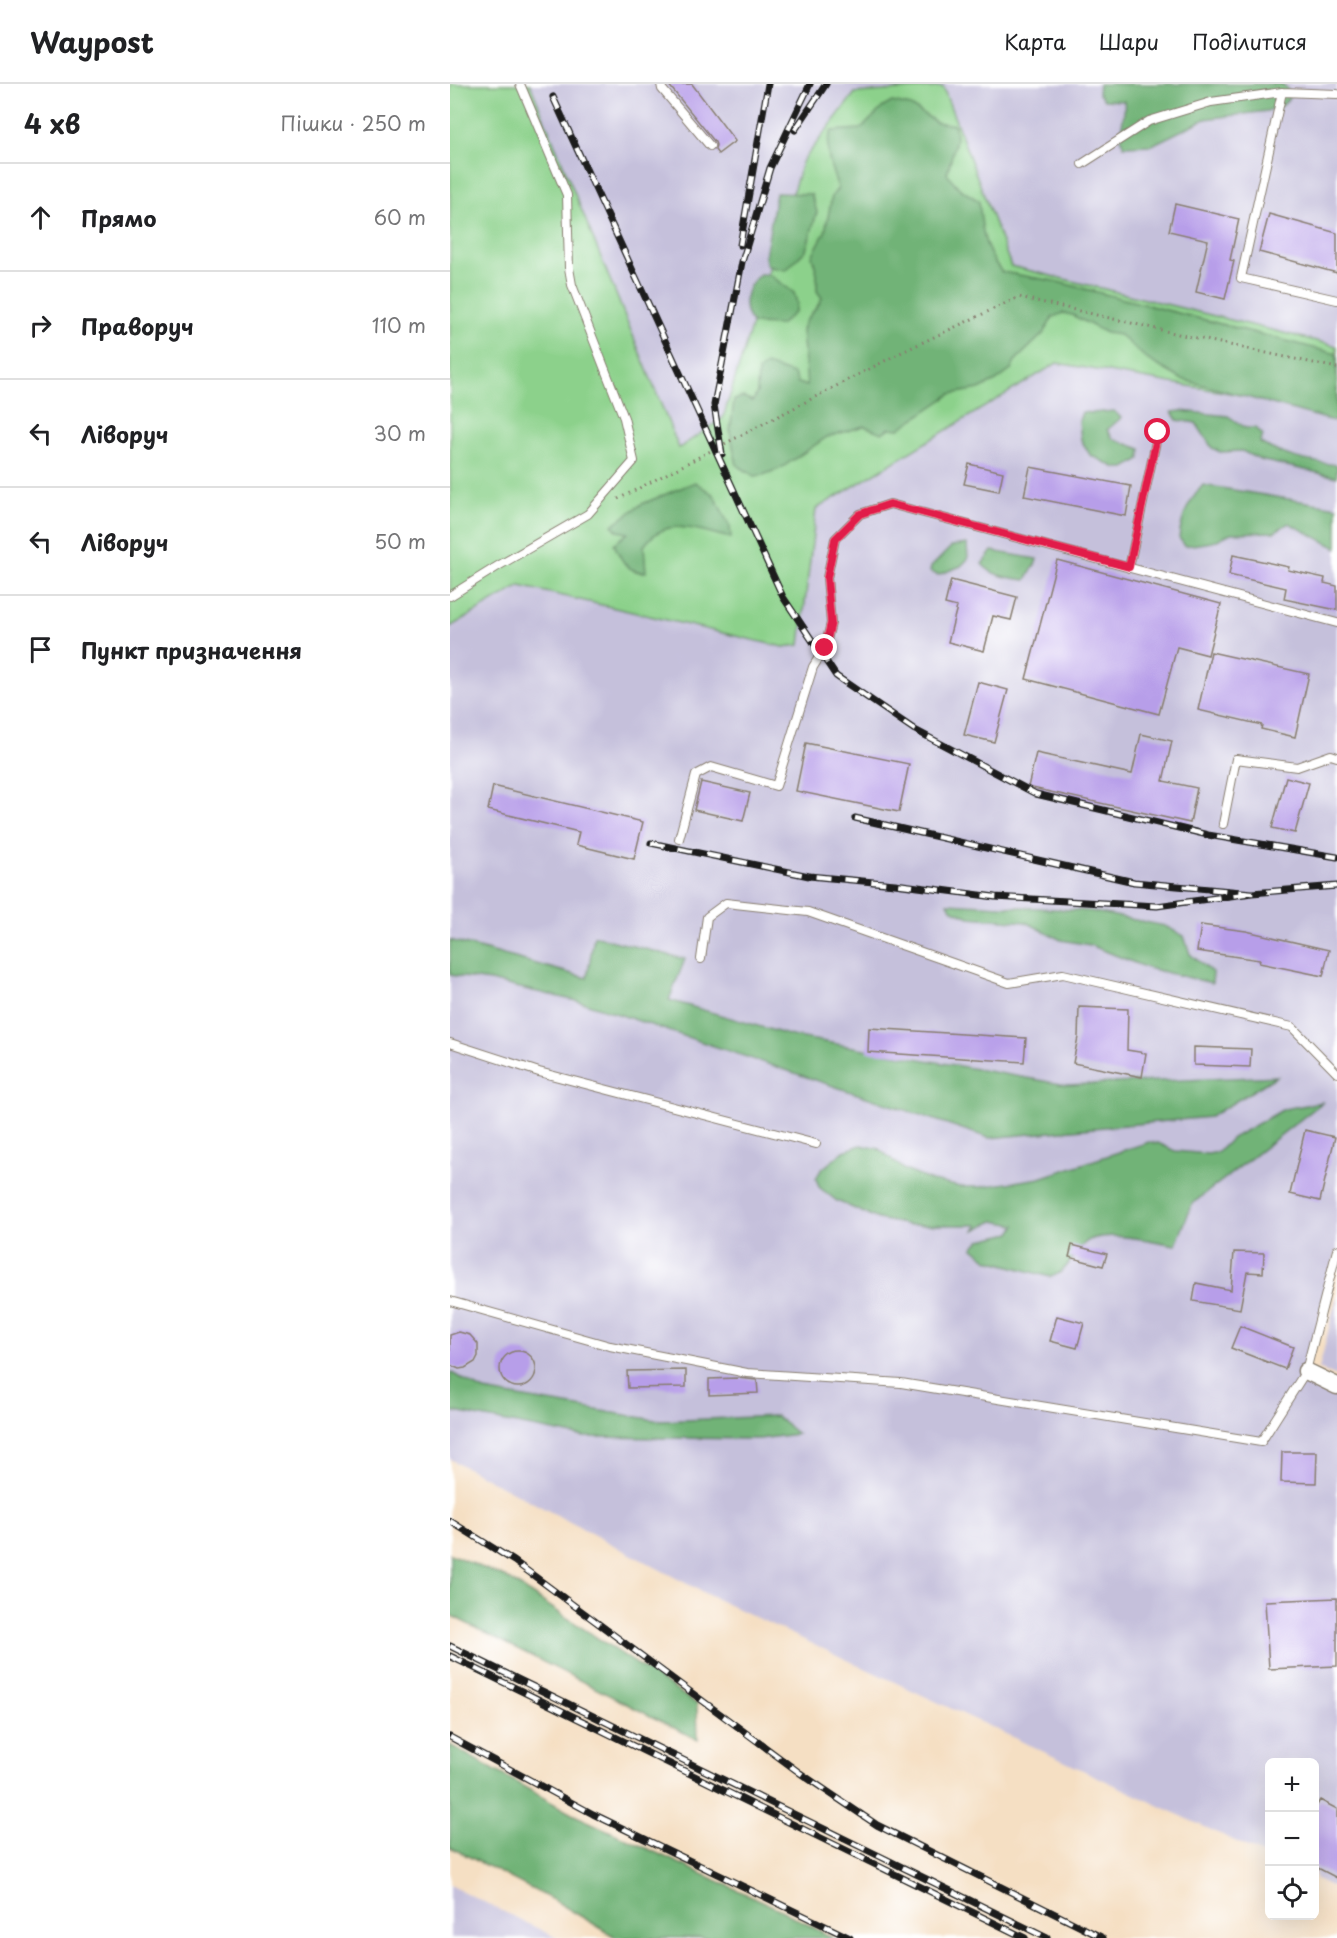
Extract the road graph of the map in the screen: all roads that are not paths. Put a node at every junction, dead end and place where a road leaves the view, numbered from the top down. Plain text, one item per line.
1 (520, 84) edge
2 (661, 84) edge
3 (1282, 92) junction
4 (1337, 94) edge
5 (710, 146) dead end
6 (1082, 164) dead end
7 (1337, 300) edge
8 (1158, 432) dead end
9 (1129, 567) junction
10 (450, 596) edge
11 (1337, 623) edge
12 (1337, 756) edge
13 (1223, 824) dead end
14 (679, 839) dead end
15 (701, 958) dead end
16 (450, 1043) edge
17 (1337, 1073) edge
18 (816, 1144) dead end
19 (1337, 1251) edge
20 (450, 1301) edge
21 (1306, 1371) junction
22 (1337, 1386) edge

1 - 10 lane
2 - 5 lane
3 - 4 lane
3 - 6 lane
3 - 7 lane
8 - 9 lane
9 - 11 lane
9 - 14 lane
12 - 13 lane
15 - 17 lane
16 - 18 lane
19 - 21 lane
20 - 21 lane
21 - 22 street

